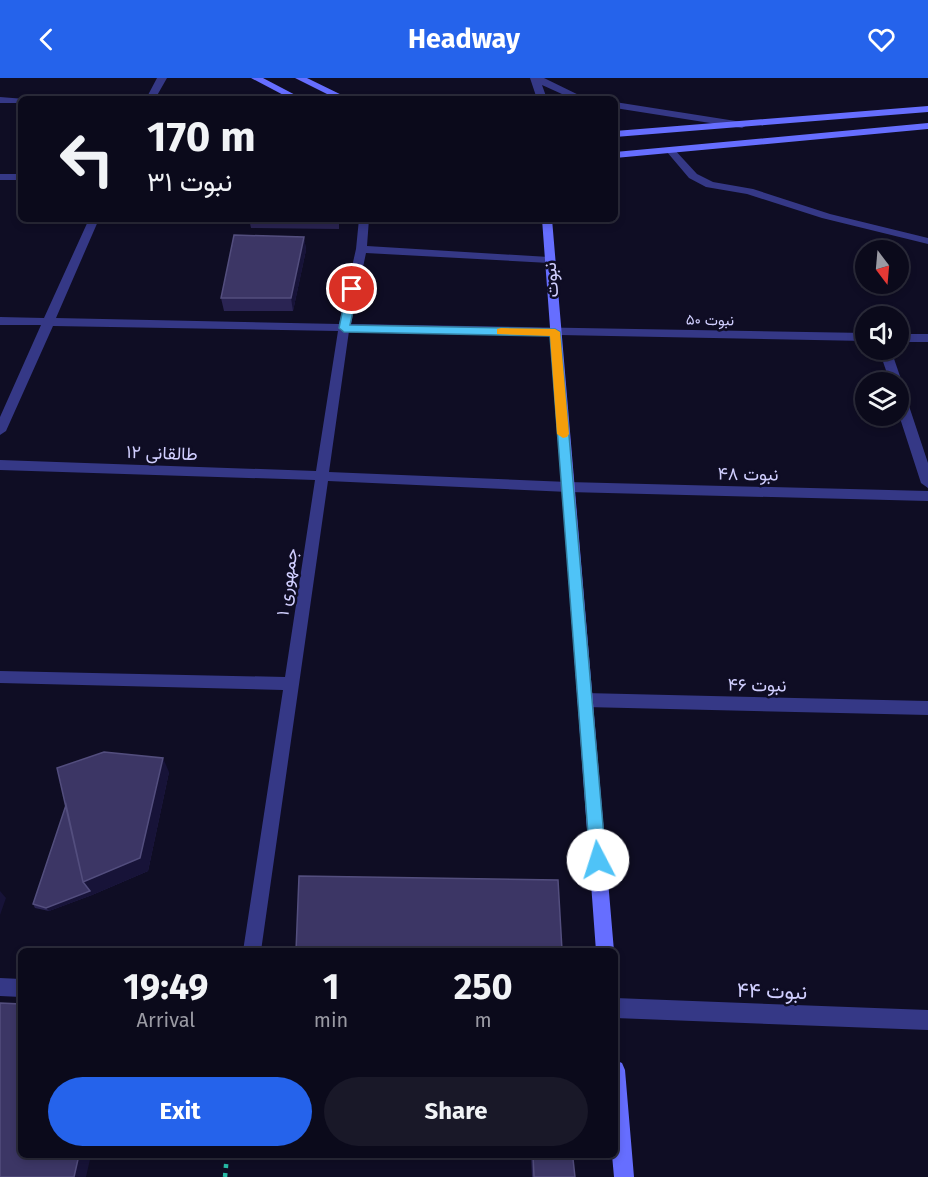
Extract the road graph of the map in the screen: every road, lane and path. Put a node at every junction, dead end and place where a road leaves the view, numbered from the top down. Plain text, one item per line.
1 (162, 78) edge
2 (256, 78) edge
3 (303, 78) edge
4 (536, 78) edge
5 (151, 96) edge
6 (292, 96) edge
7 (339, 96) edge
8 (541, 96) edge
9 (573, 96) edge
10 (0, 100) edge
11 (18, 100) edge
12 (618, 105) edge
13 (928, 109) edge
14 (742, 124) junction
15 (928, 126) edge
16 (618, 134) edge
17 (670, 150) junction
18 (618, 155) edge
19 (0, 177) edge
20 (18, 177) edge
21 (93, 222) edge
22 (364, 222) edge
23 (547, 222) edge
24 (928, 241) edge
25 (361, 249) junction
26 (549, 261) junction
27 (0, 321) edge
28 (47, 322) junction
29 (344, 328) junction
30 (555, 332) junction
31 (855, 337) edge
32 (909, 338) edge
33 (928, 338) edge
34 (909, 425) edge
35 (0, 431) edge
36 (0, 465) edge
37 (323, 476) junction
38 (928, 483) edge
39 (568, 487) junction
40 (928, 496) edge
41 (0, 677) edge
42 (292, 684) junction
43 (585, 700) junction
44 (928, 708) edge
45 (252, 948) edge
46 (605, 948) edge
47 (0, 987) edge
48 (18, 988) edge
49 (618, 1008) edge
50 (928, 1020) edge
51 (618, 1106) edge
52 (227, 1158) edge
53 (225, 1177) edge
54 (624, 1177) edge

1 - 5 street
2 - 6 main road
3 - 7 main road
4 - 8 street
4 - 9 street
10 - 11 street
12 - 14 street
13 - 14 main road
14 - 16 main road
15 - 17 main road
17 - 18 main road
17 - 24 street
19 - 20 street
21 - 28 street
22 - 25 street, جمهوری ۱
23 - 26 main road, نبوت
25 - 26 street
25 - 29 street, جمهوری ۱
26 - 30 main road, نبوت
27 - 28 street, نبوت ۵۰
28 - 29 street, نبوت ۵۰
28 - 35 street
29 - 30 street, نبوت ۵۰
29 - 37 street, جمهوری ۱
30 - 31 street, نبوت ۵۰
30 - 39 main road, نبوت
32 - 33 street
34 - 38 street
36 - 37 street, طالقانی ۱۲
37 - 39 street, طالقانی ۱۲
37 - 42 street, جمهوری ۱
39 - 40 street, نبوت ۴۸
39 - 43 main road, نبوت
41 - 42 street
42 - 45 street, جمهوری ۱
43 - 44 street, نبوت ۴۶
43 - 46 main road, نبوت
47 - 48 street
49 - 50 street, نبوت ۴۴
51 - 54 main road
52 - 53 path

